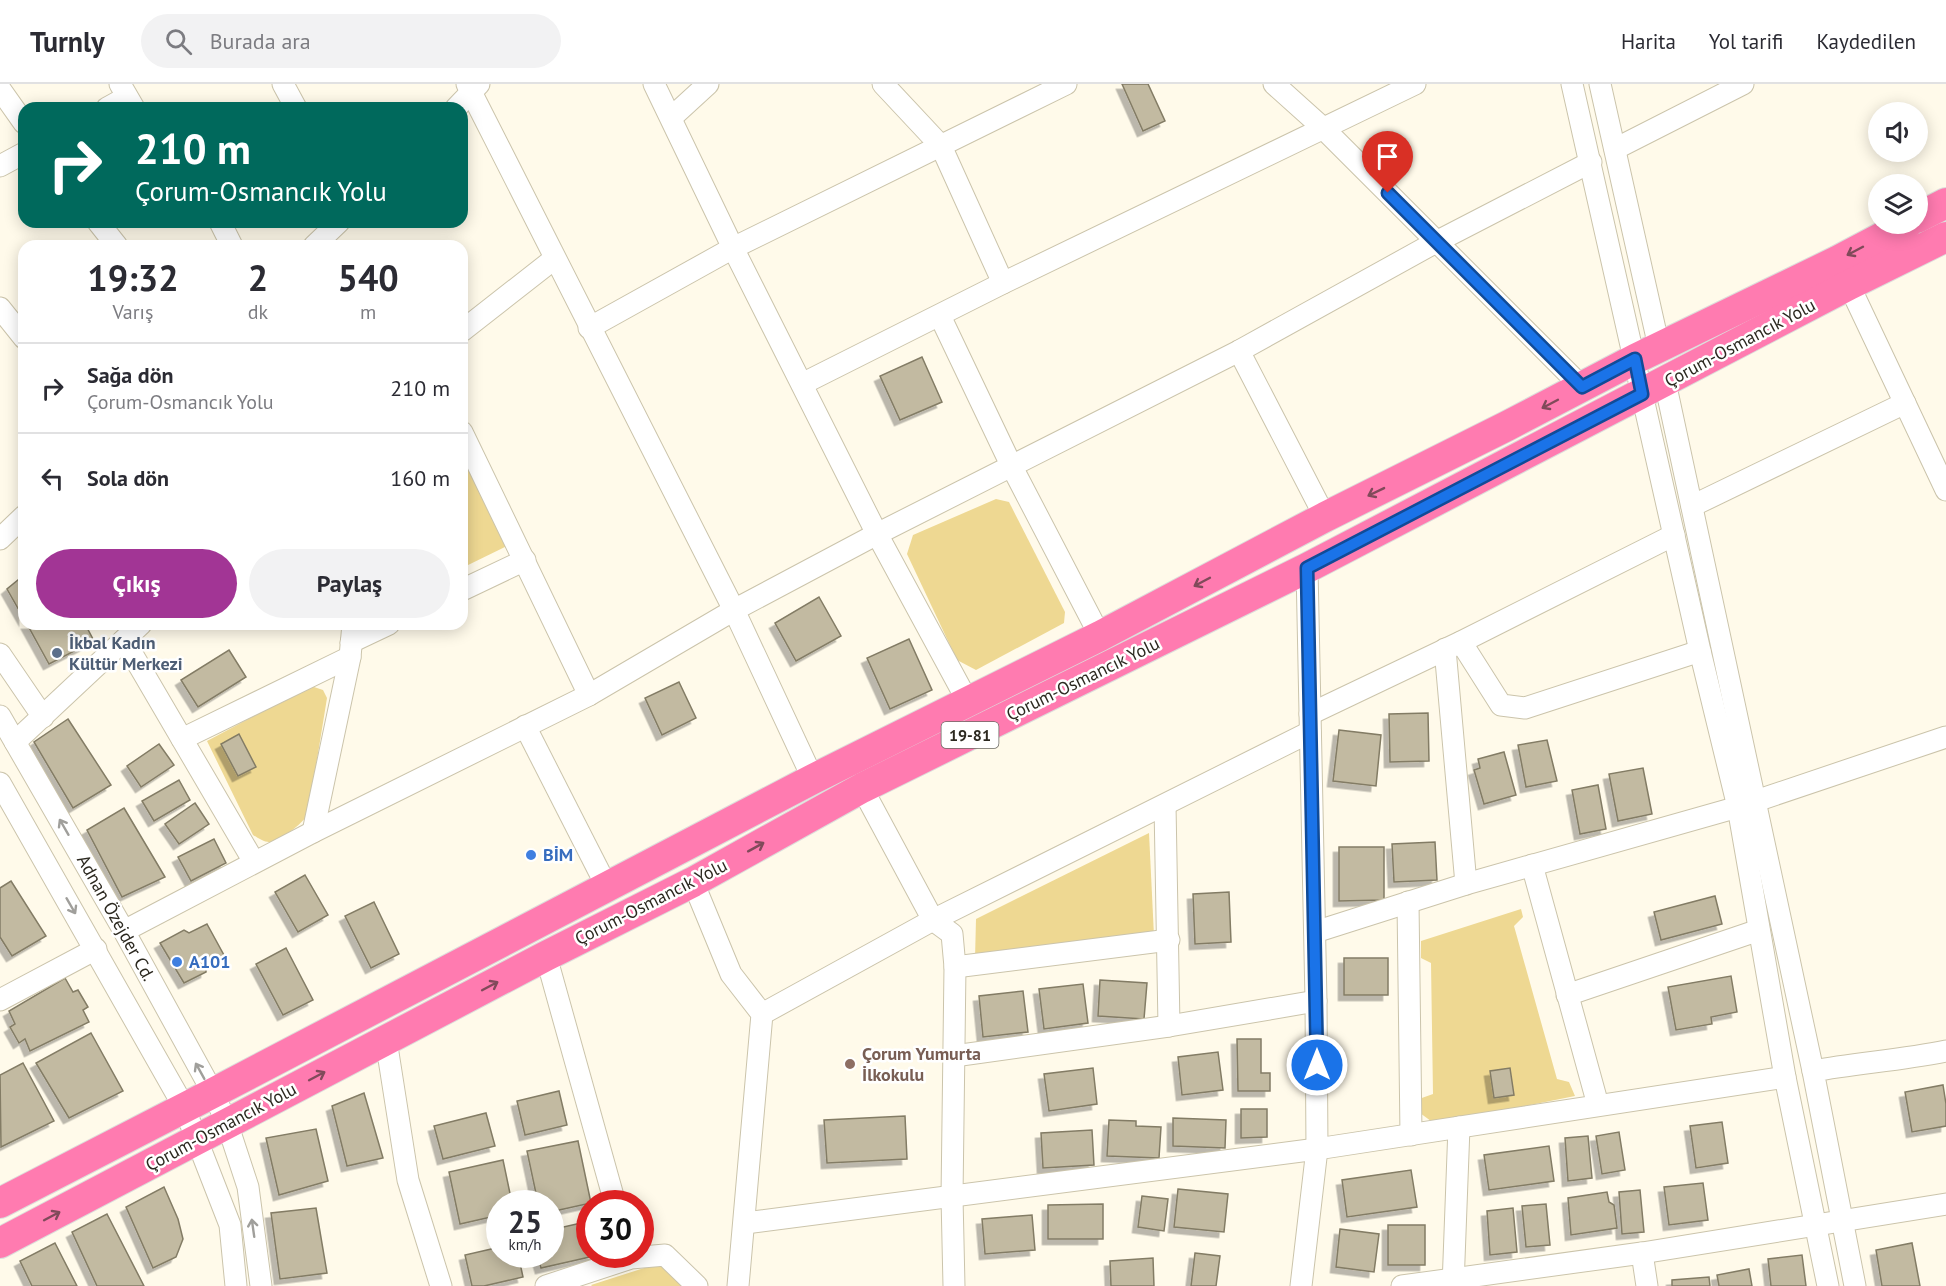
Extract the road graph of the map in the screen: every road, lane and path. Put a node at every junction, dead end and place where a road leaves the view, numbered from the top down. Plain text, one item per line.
1 (283, 84) edge
2 (654, 84) edge
3 (708, 84) edge
4 (883, 84) edge
5 (1066, 84) edge
6 (1274, 84) edge
7 (1415, 84) edge
8 (1572, 84) edge
9 (1600, 84) edge
10 (1743, 84) edge
11 (472, 87) edge
12 (0, 89) edge
13 (293, 102) edge
14 (461, 102) edge
15 (18, 114) edge
16 (672, 117) junction
17 (1323, 128) junction
18 (941, 146) junction
19 (1615, 149) junction
20 (18, 156) edge
21 (1591, 162) junction
22 (0, 166) edge
23 (1946, 203) edge
24 (1928, 212) edge
25 (103, 228) edge
26 (333, 228) edge
27 (1888, 234) edge
28 (1946, 237) edge
29 (112, 240) edge
30 (320, 240) edge
31 (1436, 242) junction
32 (733, 248) junction
33 (554, 259) junction
34 (1004, 284) junction
35 (1849, 285) junction
36 (0, 308) edge
37 (940, 316) junction
38 (468, 326) edge
39 (590, 328) junction
40 (18, 330) edge
41 (1239, 351) junction
42 (1647, 353) junction
43 (802, 384) junction
44 (1582, 387) junction
45 (1654, 388) junction
46 (1905, 403) junction
47 (468, 444) edge
48 (1011, 467) junction
49 (1946, 490) edge
50 (1692, 506) junction
51 (1325, 517) junction
52 (18, 522) edge
53 (877, 534) junction
54 (1674, 535) junction
55 (0, 539) edge
56 (525, 560) junction
57 (1307, 568) junction
58 (468, 587) edge
59 (734, 610) junction
60 (133, 630) edge
61 (136, 630) edge
62 (376, 630) edge
63 (1100, 636) junction
64 (351, 641) edge
65 (1453, 646) junction
66 (1700, 651) junction
67 (0, 654) edge
68 (589, 695) junction
69 (968, 702) junction
70 (0, 716) edge
71 (43, 717) junction
72 (1310, 723) junction
73 (525, 726) junction
74 (1946, 737) edge
75 (182, 739) junction
76 (15, 742) junction
77 (813, 779) junction
78 (0, 783) edge
79 (862, 788) junction
80 (1165, 805) junction
81 (1746, 805) junction
82 (313, 832) junction
83 (254, 862) junction
84 (1532, 865) junction
85 (693, 882) junction
86 (1466, 884) junction
87 (607, 887) junction
88 (1408, 902) junction
89 (933, 920) junction
90 (1759, 930) junction
91 (124, 931) junction
92 (1315, 932) junction
93 (1168, 940) junction
94 (96, 949) junction
95 (546, 956) junction
96 (955, 967) junction
97 (1567, 995) junction
98 (0, 1000) edge
99 (1316, 1001) junction
100 (762, 1014) junction
101 (1169, 1026) junction
102 (386, 1040) junction
103 (1946, 1051) edge
104 (954, 1056) junction
105 (1813, 1071) junction
106 (1785, 1077) junction
107 (213, 1093) junction
108 (1598, 1106) junction
109 (184, 1107) junction
110 (227, 1123) junction
111 (1459, 1127) junction
112 (1411, 1135) junction
113 (197, 1140) junction
114 (1317, 1149) junction
115 (611, 1190) edge
116 (952, 1197) junction
117 (0, 1203) edge
118 (1946, 1204) edge
119 (1842, 1220) junction
120 (745, 1222) junction
121 (1816, 1225) junction
122 (0, 1244) edge
123 (1642, 1254) junction
124 (654, 1255) edge
125 (596, 1268) edge
126 (1453, 1282) edge
127 (236, 1286) edge
128 (261, 1286) edge
129 (441, 1286) edge
130 (546, 1286) edge
131 (697, 1286) edge
132 (738, 1286) edge
133 (954, 1286) edge
134 (1301, 1286) edge
135 (1402, 1286) edge
136 (1647, 1286) edge
137 (1828, 1286) edge
138 (1855, 1286) edge

1 - 13 street
2 - 16 street
3 - 16 street
4 - 18 street
5 - 18 street
6 - 17 street
7 - 17 street
8 - 21 street
9 - 19 street
10 - 19 street
11 - 14 street
11 - 33 street
12 - 15 street
16 - 32 street
17 - 31 street
17 - 34 street
18 - 32 street
18 - 34 street
19 - 42 street
20 - 22 street
21 - 31 street
21 - 42 street
23 - 24 highway
25 - 29 street
26 - 30 street
27 -> 42 highway, Çorum-Osmancık Yolu / 19-81
28 - 35 highway, Çorum-Osmancık Yolu / 19-81
31 - 41 street
31 - 44 street
32 - 39 street
32 - 43 street
33 - 38 street
33 - 39 street
34 - 37 street
35 - 45 highway, Çorum-Osmancık Yolu / 19-81
35 - 46 street
36 - 40 street
37 - 43 street
37 - 48 street
39 - 59 street
41 - 48 street
41 - 51 street
42 - 44 highway, Çorum-Osmancık Yolu / 19-81
42 - 45 street
43 - 53 street
44 -> 51 highway, Çorum-Osmancık Yolu / 19-81
45 - 50 street
45 - 54 street
45 - 57 highway, Çorum-Osmancık Yolu / 19-81
46 - 49 street
46 - 50 street
47 - 56 street
48 - 53 street
48 - 63 street
50 - 81 street
51 -> 63 highway, Çorum-Osmancık Yolu / 19-81
52 - 55 street
53 - 59 street
53 - 69 street
54 - 65 street
54 - 66 street
56 - 58 street
56 - 68 street
57 - 72 street
57 - 79 highway, Çorum-Osmancık Yolu / 19-81
59 - 68 street
59 - 77 street
60 - 71 street
61 - 75 street
62 - 64 street
63 - 69 highway, Çorum-Osmancık Yolu / 19-81
64 - 75 street
64 - 82 street
65 - 66 street
65 - 72 street
65 - 86 street
66 - 81 street
67 - 71 street
68 - 73 street
69 - 77 highway, Çorum-Osmancık Yolu / 19-81
70 - 76 street, Adnan Özejder Cd.
71 - 76 street
72 - 80 street
72 - 92 street
73 - 82 street
73 - 87 street
74 - 81 street
75 - 83 street
91 -> 76 street, Adnan Özejder Cd.
77 - 87 highway, Çorum-Osmancık Yolu / 19-81
78 -> 94 street, Adnan Özejder Cd.
85 -> 79 highway, Çorum-Osmancık Yolu / 19-81
79 - 89 street
80 - 89 street
80 - 93 street
81 - 84 street
81 - 90 street
81 - 105 street
82 - 83 street
83 - 91 street
84 - 86 street
84 - 97 street
85 - 95 highway, Çorum-Osmancık Yolu / 19-81
85 - 100 street
86 - 88 street
87 - 107 highway, Çorum-Osmancık Yolu / 19-81
88 - 92 street
88 - 112 street
89 - 96 street
89 - 100 street
90 - 97 street
90 - 106 street
107 -> 91 street, Adnan Özejder Cd.
92 - 99 street
93 - 96 street
93 - 101 street
94 - 98 street
94 - 109 street, Adnan Özejder Cd.
102 -> 95 highway, Çorum-Osmancık Yolu / 19-81
95 - 115 street
96 - 104 street
97 - 108 street
99 - 101 street
99 - 114 street
100 - 120 street
101 - 104 street
110 -> 102 highway, Çorum-Osmancık Yolu / 19-81
102 - 129 street
103 - 105 street
104 - 116 street
105 - 119 street
106 - 108 street
106 - 121 street
107 - 109 highway, Çorum-Osmancık Yolu / 19-81
107 - 110 street, Adnan Özejder Cd.
108 - 111 street
109 - 113 street, Adnan Özejder Cd.
109 - 117 highway, Çorum-Osmancık Yolu / 19-81
110 - 113 highway, Çorum-Osmancık Yolu / 19-81
128 -> 110 street, Adnan Özejder Cd.
111 - 112 street
111 - 126 street
112 - 114 street
122 -> 113 highway, Çorum-Osmancık Yolu / 19-81
113 - 127 street, Adnan Özejder Cd.
114 - 116 street
114 - 134 street
116 - 120 street
116 - 133 street
118 - 119 street
119 - 121 street
119 - 138 street
120 - 132 street
121 - 123 street
121 - 137 street
123 - 126 street
123 - 136 street
124 - 131 street
125 - 130 street
126 - 135 street

